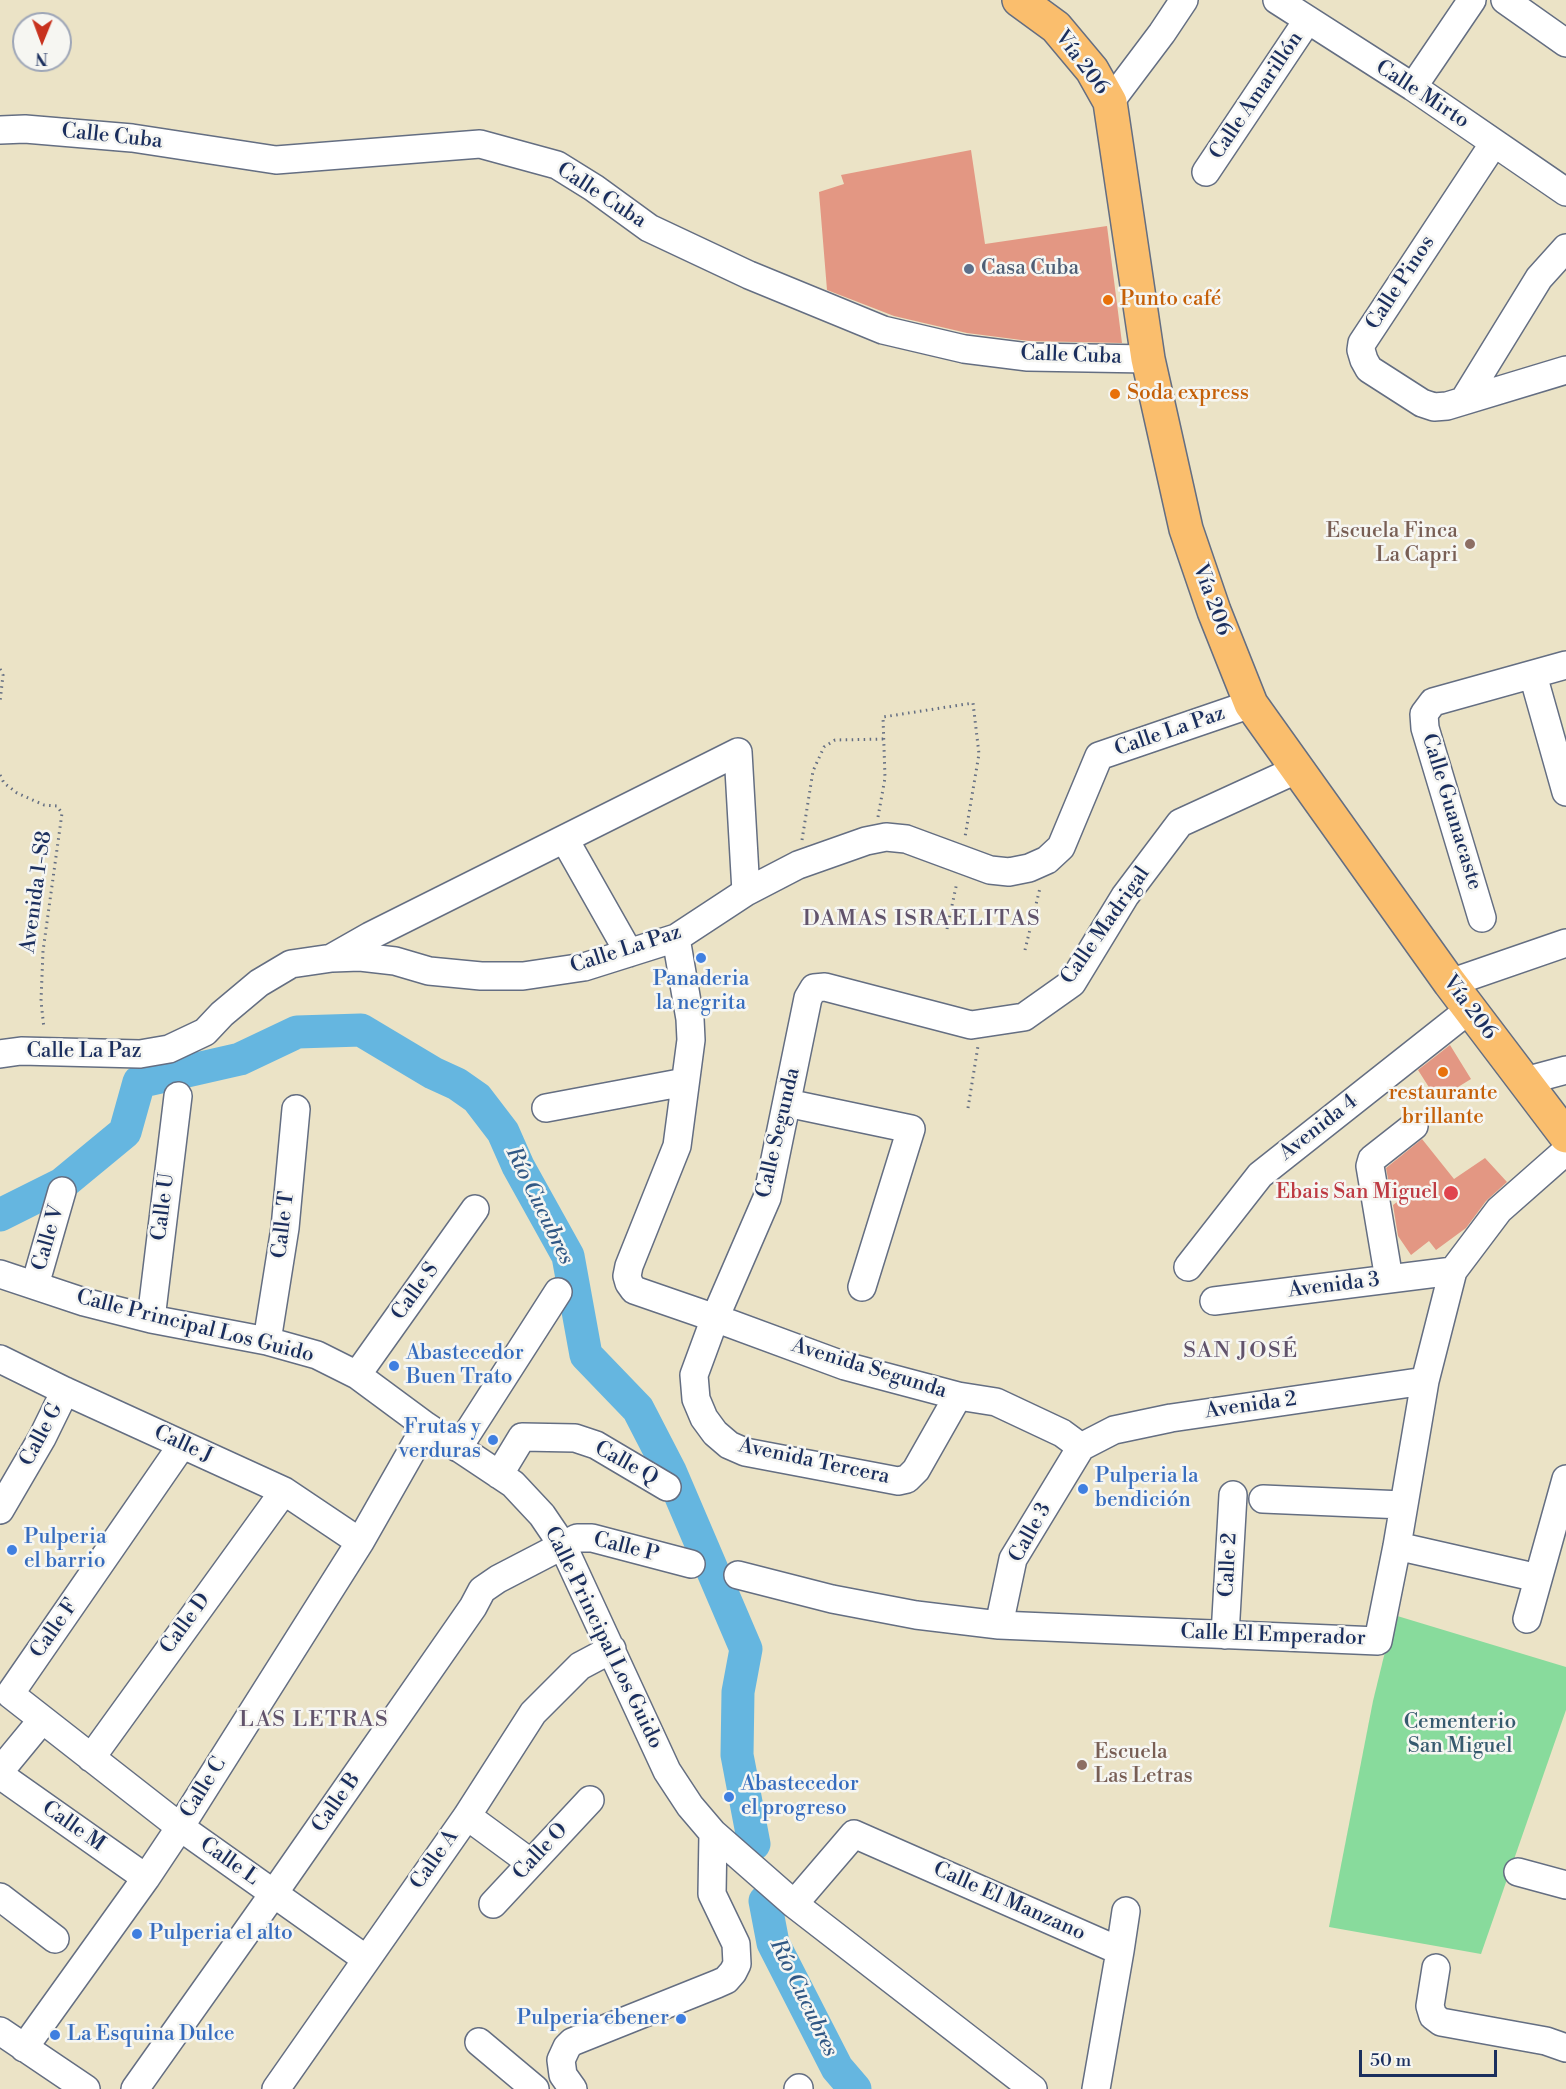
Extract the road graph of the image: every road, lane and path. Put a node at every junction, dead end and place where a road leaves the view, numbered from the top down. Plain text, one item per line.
1 (1019, 0) edge
2 (1184, 0) edge
3 (1276, 0) edge
4 (1472, 0) edge
5 (1505, 0) edge
6 (1307, 21) junction
7 (1566, 43) edge
8 (1413, 87) junction
9 (1110, 102) junction
10 (0, 130) edge
11 (1494, 143) junction
12 (1206, 172) dead end
13 (1566, 192) edge
14 (1566, 248) edge
15 (1148, 358) junction
16 (1566, 370) edge
17 (1464, 400) junction
18 (1566, 665) edge
19 (0, 669) edge
20 (1533, 675) junction
21 (0, 702) edge
22 (1251, 704) junction
23 (884, 739) junction
24 (1298, 769) junction
25 (0, 775) edge
26 (1566, 792) edge
27 (874, 839) junction
28 (565, 840) junction
29 (962, 859) junction
30 (1047, 860) junction
31 (798, 865) junction
32 (746, 892) junction
33 (1482, 918) dead end
34 (947, 929) dead end
35 (676, 938) junction
36 (1566, 943) edge
37 (1025, 950) dead end
38 (629, 953) junction
39 (332, 958) junction
40 (1450, 983) junction
41 (825, 987) joint
42 (1470, 1009) junction
43 (982, 1024) junction
44 (47, 1051) junction
45 (0, 1054) edge
46 (1566, 1070) edge
47 (1525, 1081) junction
48 (685, 1082) junction
49 (178, 1096) dead end
50 (787, 1103) junction
51 (546, 1108) dead end
52 (968, 1108) dead end
53 (296, 1109) dead end
54 (1414, 1126) dead end
55 (1566, 1136) edge
56 (1566, 1151) edge
57 (62, 1191) dead end
58 (475, 1209) dead end
59 (1188, 1268) dead end
60 (1453, 1270) junction
61 (0, 1274) edge
62 (1389, 1279) junction
63 (35, 1285) junction
64 (862, 1287) dead end
65 (558, 1292) dead end
66 (1214, 1301) dead end
67 (715, 1318) junction
68 (151, 1319) junction
69 (267, 1341) junction
70 (0, 1359) edge
71 (357, 1375) junction
72 (1425, 1381) junction
73 (65, 1391) junction
74 (958, 1396) junction
75 (426, 1426) junction
76 (182, 1445) junction
77 (1081, 1447) junction
78 (458, 1448) junction
79 (499, 1475) junction
80 (1566, 1479) edge
81 (667, 1487) dead end
82 (284, 1491) junction
83 (1233, 1495) dead end
84 (1263, 1499) dead end
85 (1403, 1505) junction
86 (0, 1510) edge
87 (360, 1542) junction
88 (563, 1546) junction
89 (1397, 1546) junction
90 (691, 1564) dead end
91 (738, 1575) dead end
92 (1538, 1578) junction
93 (1527, 1619) dead end
94 (999, 1625) junction
95 (1225, 1635) junction
96 (612, 1649) junction
97 (10, 1694) joint
98 (42, 1720) junction
99 (91, 1758) junction
100 (0, 1773) edge
101 (590, 1800) dead end
102 (467, 1815) junction
103 (180, 1827) junction
104 (713, 1833) junction
105 (531, 1863) junction
106 (1518, 1872) dead end
107 (146, 1878) junction
108 (1566, 1885) edge
109 (274, 1893) junction
110 (0, 1897) edge
111 (492, 1904) dead end
112 (794, 1904) junction
113 (1126, 1911) dead end
114 (55, 1939) dead end
115 (1120, 1951) junction
116 (366, 1959) junction
117 (1436, 1968) dead end
118 (0, 2031) edge
119 (478, 2042) dead end
120 (24, 2048) junction
121 (1566, 2048) edge
122 (86, 2089) edge
123 (135, 2089) edge
124 (276, 2089) edge
125 (535, 2089) edge
126 (573, 2089) edge
127 (1033, 2089) edge
128 (1096, 2089) edge

1 - 9 main road, Vía 206
2 - 9 street
3 - 6 street, Calle Mirto
4 - 8 street
5 - 7 street
6 - 8 street, Calle Mirto
6 - 12 street, Calle Amarillón
8 - 11 street, Calle Mirto
9 - 15 main road, Vía 206
10 - 15 street, Calle Cuba
11 - 13 street, Calle Mirto
11 - 17 street, Calle Pinos
14 - 17 street
15 - 22 main road, Vía 206
16 - 17 street, Calle Pinos
18 - 20 street, Calle Guanacaste
19 - 21 path
20 - 26 street
20 - 33 street, Calle Guanacaste
22 - 24 main road, Vía 206
22 - 30 street, Calle La Paz
23 - 27 path
23 - 29 path
23 - 31 path
24 - 40 main road, Vía 206
24 - 43 street, Calle Madrigal
25 - 44 path, Avenida 1-S8
27 - 29 street, Calle La Paz
27 - 31 street, Calle La Paz
28 - 32 street
28 - 38 street
28 - 39 street
29 - 30 street, Calle La Paz
29 - 34 path
30 - 37 path
31 - 32 street, Calle La Paz
32 - 35 street, Calle La Paz
35 - 38 street, Calle La Paz
35 - 48 street
36 - 40 street
38 - 39 street, Calle La Paz
39 - 44 street, Calle La Paz
40 - 42 main road, Vía 206
41 - 43 street, Calle Madrigal
41 - 50 street, Calle Segunda
42 - 47 main road, Vía 206
42 - 59 street, Avenida 4
43 - 52 path
44 - 45 street, Calle La Paz
46 - 47 street
47 - 55 main road, Vía 206
48 - 51 street
48 - 67 street, Avenida Segunda
49 - 68 street, Calle U
50 - 64 street
50 - 67 street, Calle Segunda
53 - 69 street, Calle T
54 - 62 street
56 - 60 street, Calle El Emperador
57 - 63 street, Calle V
58 - 71 street, Calle S
60 - 62 street, Avenida 3
60 - 72 street, Calle El Emperador
61 - 63 street, Calle Principal Los Guido
62 - 66 street, Avenida 3
63 - 68 street, Calle Principal Los Guido
65 - 78 street
67 - 74 street, Avenida Segunda
67 - 74 street, Avenida Tercera
68 - 69 street, Calle Principal Los Guido
69 - 71 street, Calle Principal Los Guido
70 - 73 street, Calle J
71 - 75 street, Calle Principal Los Guido
72 - 77 street, Avenida 2
72 - 85 street, Calle El Emperador
73 - 76 street, Calle J
73 - 86 street, Calle G
74 - 77 street, Avenida Segunda
75 - 78 street, Calle Principal Los Guido
75 - 87 street, Calle C
76 - 82 street, Calle J
76 - 97 street, Calle F
77 - 94 street, Calle 3
78 - 79 street, Calle Principal Los Guido
79 - 81 street, Calle Q
79 - 88 street, Calle Principal Los Guido
80 - 92 street
82 - 87 street, Calle J
82 - 99 street, Calle D
83 - 95 street, Calle 2
84 - 85 street
85 - 89 street, Calle El Emperador
87 - 103 street, Calle C
88 - 90 street, Calle P
88 - 96 street, Calle Principal Los Guido
88 - 109 street, Calle B
89 - 92 street
89 - 95 street, Calle El Emperador
91 - 94 street, Calle El Emperador
92 - 93 street
94 - 95 street, Calle El Emperador
96 - 102 street, Calle A
96 - 104 street, Calle Principal Los Guido
97 - 98 street, Calle L
98 - 99 street, Calle L
98 - 100 street
99 - 103 street, Calle L
100 - 107 street, Calle M
101 - 105 street, Calle O
102 - 105 street
102 - 116 street, Calle A
103 - 107 street, Calle C
103 - 109 street, Calle L
104 - 112 street, Calle Principal Los Guido
104 - 126 street
105 - 111 street, Calle O
106 - 108 street
107 - 120 street, Calle C
109 - 116 street, Calle L
109 - 123 street, Calle B
110 - 114 street
112 - 115 street, Calle El Manzano
112 - 127 street, Calle Principal Los Guido
113 - 115 street
115 - 128 street
116 - 124 street, Calle A
117 - 121 street
118 - 120 street
119 - 125 street
120 - 122 street

